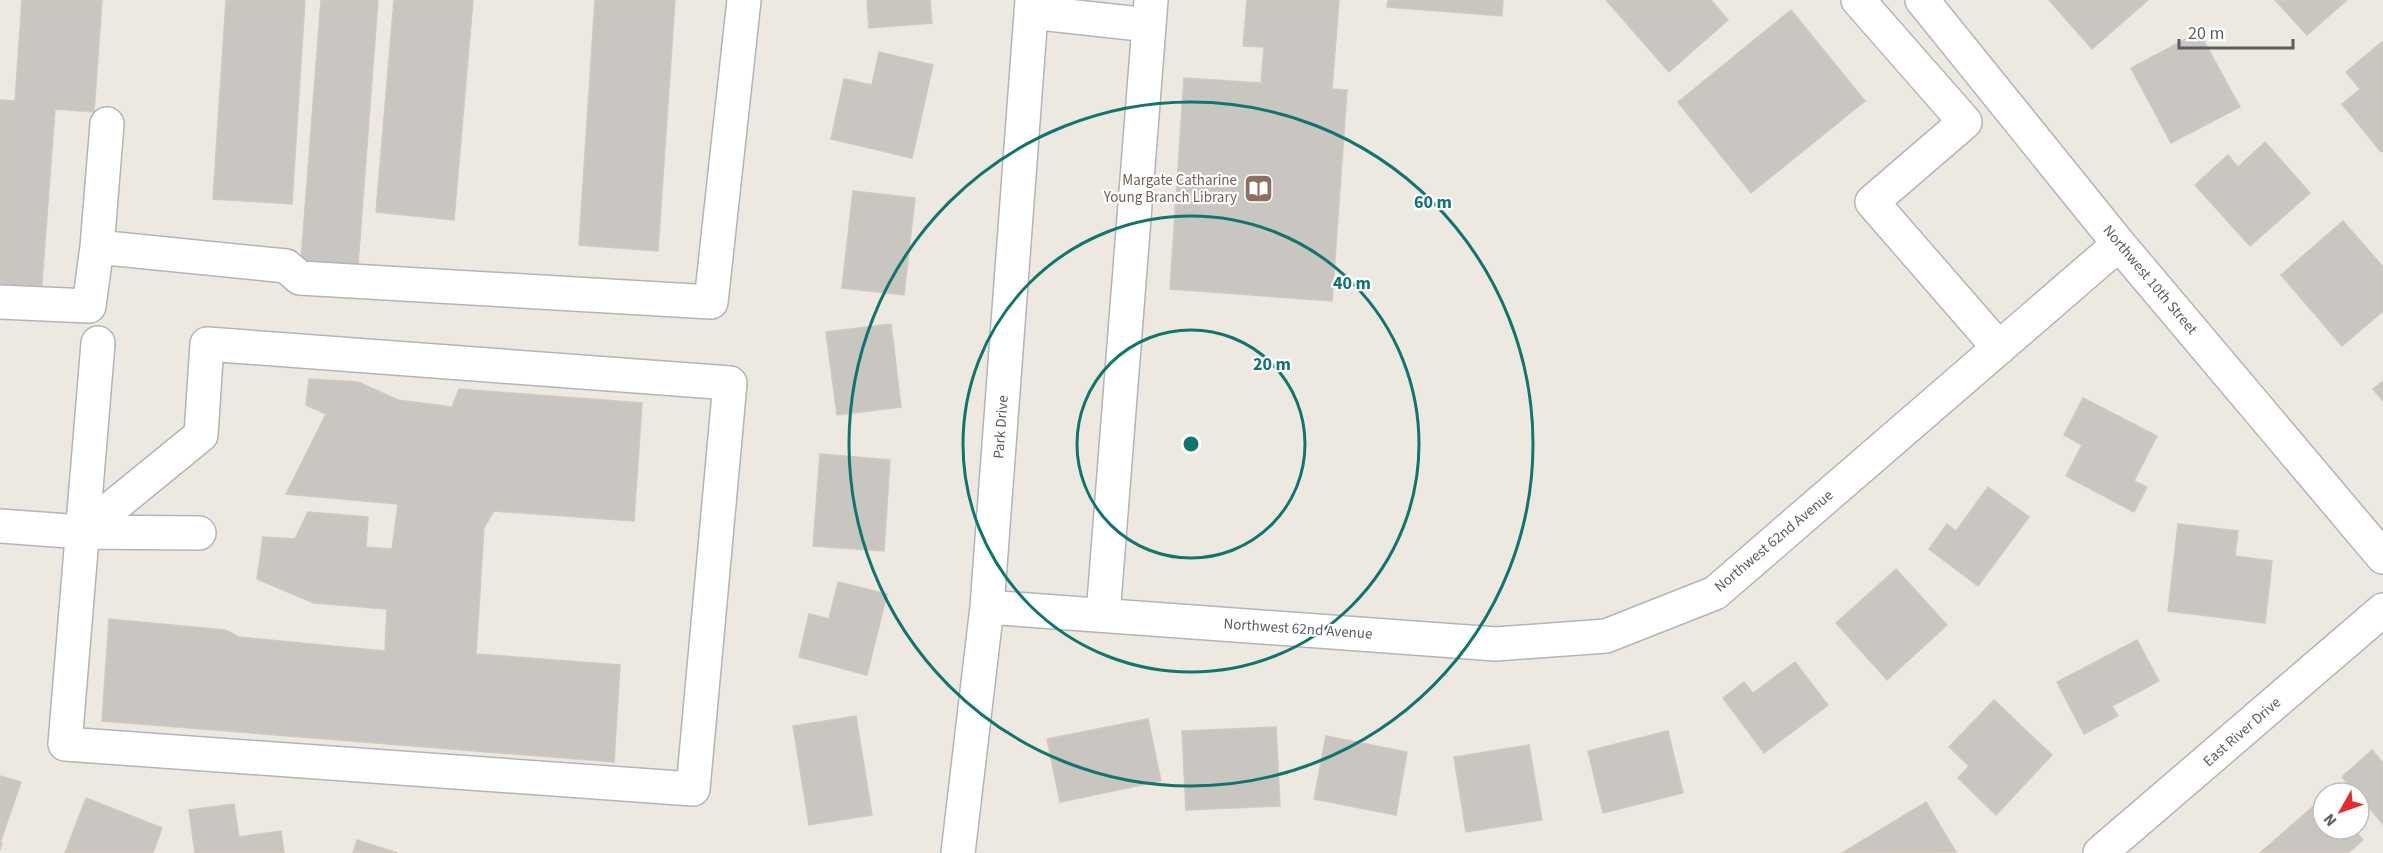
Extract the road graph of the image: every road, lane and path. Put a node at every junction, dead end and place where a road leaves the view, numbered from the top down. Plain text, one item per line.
1 (744, 0) edge
2 (1858, 0) edge
3 (1922, 0) edge
4 (1032, 6) edge
5 (1150, 13) edge
6 (1998, 94) junction
7 (1965, 122) junction
8 (107, 124) dead end
9 (2119, 244) junction
10 (97, 247) junction
11 (0, 302) edge
12 (98, 343) dead end
13 (1999, 348) junction
14 (0, 526) edge
15 (82, 532) junction
16 (199, 534) dead end
17 (2383, 557) edge
18 (987, 606) junction
19 (2383, 610) edge
20 (1103, 615) junction
21 (958, 853) edge
22 (2100, 853) edge

1 - 10 street
2 - 7 street
3 - 6 street, Northwest 10th Street
4 - 5 street
4 - 18 street, Park Drive
5 - 20 street
6 - 7 street
6 - 9 street, Northwest 10th Street
7 - 13 street
8 - 10 street
9 - 13 street, Northwest 62nd Avenue
9 - 17 street, Northwest 10th Street
10 - 11 street
12 - 15 street
13 - 20 street, Northwest 62nd Avenue
14 - 15 street
15 - 15 street
15 - 16 street
18 - 20 street, Northwest 62nd Avenue
18 - 21 street, Park Drive
19 - 22 street, East River Drive

